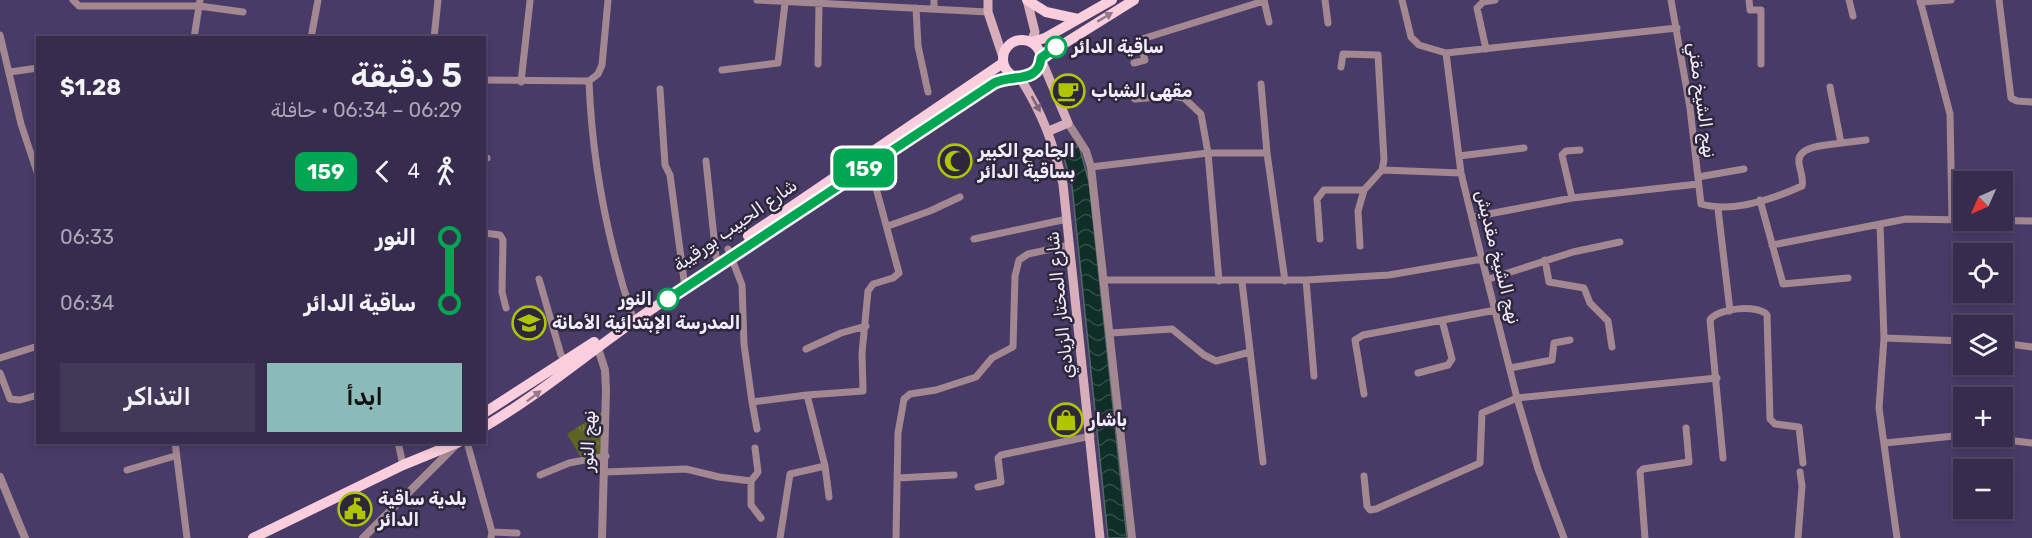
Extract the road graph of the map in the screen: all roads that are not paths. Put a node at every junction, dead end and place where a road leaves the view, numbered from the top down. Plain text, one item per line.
1 (74, 0) edge
2 (318, 0) edge
3 (438, 0) edge
4 (608, 0) edge
5 (757, 0) edge
6 (934, 0) edge
7 (988, 0) edge
8 (1027, 0) edge
9 (1112, 0) edge
10 (1134, 0) edge
11 (1264, 0) edge
12 (1325, 0) edge
13 (1402, 0) edge
14 (1496, 0) edge
15 (1671, 0) edge
16 (1749, 0) edge
17 (1850, 0) edge
18 (1951, 0) edge
19 (1999, 0) edge
20 (1920, 1) edge
21 (530, 2) dead end
22 (856, 2) edge
23 (199, 3) edge
24 (785, 3) junction
25 (819, 5) junction
26 (916, 8) junction
27 (934, 9) junction
28 (243, 12) dead end
29 (988, 12) junction
30 (1853, 16) dead end
31 (1079, 19) junction
32 (1269, 22) dead end
33 (1328, 23) dead end
34 (1677, 28) junction
35 (0, 35) edge
36 (194, 36) edge
37 (311, 36) edge
38 (434, 36) edge
39 (1032, 42) junction
40 (1486, 49) junction
41 (1446, 53) junction
42 (1041, 58) junction
43 (1003, 60) junction
44 (1134, 63) dead end
45 (1761, 63) dead end
46 (818, 64) dead end
47 (1341, 67) dead end
48 (36, 68) edge
49 (722, 70) dead end
50 (10, 72) junction
51 (1018, 77) junction
52 (486, 80) edge
53 (590, 81) junction
54 (521, 82) junction
55 (1261, 84) dead end
56 (1830, 87) dead end
57 (660, 89) dead end
58 (928, 92) dead end
59 (1135, 99) dead end
60 (2032, 102) edge
61 (1068, 123) junction
62 (1049, 131) junction
63 (1866, 140) dead end
64 (1842, 143) junction
65 (1524, 148) dead end
66 (1580, 150) dead end
67 (1208, 153) junction
68 (1267, 153) junction
69 (1459, 156) junction
70 (868, 159) junction
71 (706, 161) dead end
72 (1091, 167) junction
73 (1744, 169) dead end
74 (36, 170) edge
75 (1382, 170) junction
76 (1461, 173) junction
77 (1698, 180) junction
78 (1364, 190) junction
79 (960, 197) dead end
80 (1572, 198) junction
81 (1760, 200) junction
82 (1718, 209) junction
83 (1473, 217) junction
84 (1067, 219) junction
85 (1952, 220) joint
86 (2013, 221) edge
87 (2032, 221) edge
88 (1880, 224) junction
89 (888, 226) junction
90 (486, 233) edge
91 (1320, 238) dead end
92 (974, 239) dead end
93 (1620, 242) dead end
94 (1070, 245) junction
95 (1772, 245) junction
96 (1360, 246) dead end
97 (729, 253) junction
98 (716, 257) junction
99 (1482, 259) junction
100 (1545, 260) junction
101 (1848, 278) dead end
102 (539, 279) dead end
103 (1489, 279) junction
104 (684, 280) junction
105 (1106, 280) junction
106 (1285, 280) junction
107 (1306, 280) junction
108 (1219, 281) junction
109 (1242, 282) junction
110 (506, 308) dead end
111 (1497, 310) junction
112 (1730, 311) junction
113 (632, 315) junction
114 (1442, 320) junction
115 (866, 327) junction
116 (1112, 333) junction
117 (1884, 338) junction
118 (1570, 340) dead end
119 (1953, 341) edge
120 (597, 344) junction
121 (2013, 344) edge
122 (36, 347) edge
123 (1612, 347) dead end
124 (2032, 347) edge
125 (806, 349) dead end
126 (1250, 352) junction
127 (0, 358) edge
128 (566, 361) junction
129 (1510, 368) junction
130 (0, 373) edge
131 (1418, 373) dead end
132 (1314, 376) dead end
133 (1717, 378) junction
134 (1364, 394) dead end
135 (807, 395) junction
136 (36, 396) edge
137 (1517, 398) junction
138 (752, 402) junction
139 (486, 412) edge
140 (486, 426) edge
141 (1686, 428) dead end
142 (757, 429) dead end
143 (1091, 436) junction
144 (1953, 436) edge
145 (2013, 441) edge
146 (1884, 443) junction
147 (2032, 443) edge
148 (175, 444) edge
149 (398, 444) edge
150 (459, 444) edge
151 (460, 444) edge
152 (443, 445) edge
153 (755, 448) dead end
154 (175, 456) junction
155 (606, 456) junction
156 (1723, 458) dead end
157 (1263, 462) dead end
158 (1803, 463) dead end
159 (403, 465) junction
160 (825, 466) junction
161 (127, 470) dead end
162 (432, 470) junction
163 (605, 472) junction
164 (1800, 472) dead end
165 (540, 475) dead end
166 (954, 475) dead end
167 (1364, 476) dead end
168 (0, 477) edge
169 (898, 478) junction
170 (751, 481) junction
171 (978, 487) dead end
172 (830, 497) dead end
173 (761, 518) dead end
174 (517, 533) dead end
175 (491, 535) edge
176 (368, 537) edge
177 (26, 538) edge
178 (188, 538) edge
179 (253, 538) edge
180 (602, 538) edge
181 (780, 538) edge
182 (896, 538) edge
183 (1100, 538) edge
184 (1132, 538) edge
185 (1564, 538) edge
186 (1645, 538) edge
187 (1798, 538) edge
188 (1897, 538) edge

1 - 23 street
2 - 37 street
3 - 38 street
4 - 53 street
5 - 24 street
6 - 27 street
7 - 29 main road
8 - 31 main road
8 - 39 main road
9 - 31 main road, شارع الحبيب بورقيبة
42 -> 10 main road, شارع الحبيب بورقيبة
11 - 32 street
11 - 44 street
12 - 33 street
13 - 41 street
14 - 40 street
15 - 34 street, نهج الشيخ مقني
16 - 45 street
17 - 30 street
18 - 20 street
19 - 60 street
20 - 85 street
21 - 54 street
22 - 25 street
22 - 26 street
23 - 28 street
23 - 36 street
24 - 25 street
24 - 49 street
25 - 46 street
26 - 27 street
26 - 58 street
27 - 29 street
29 - 43 main road
31 - 39 main road, شارع الحبيب بورقيبة
34 - 40 street
34 - 77 street, نهج الشيخ مقني
35 - 50 street
39 - 42 main road
39 - 43 main road, شارع الحبيب بورقيبة
40 - 41 street
41 - 69 street, نهج الشيخ مقديش
42 - 51 main road, شارع الحبيب بورقيبة
42 - 61 main road
43 - 51 main road
43 - 70 main road, شارع الحبيب بورقيبة
47 - 75 street
48 - 50 street
50 - 74 street
51 -> 62 main road, شارع المختار الزيادي
51 - 70 main road, شارع الحبيب بورقيبة
52 - 54 street
53 - 54 street
53 - 113 street
55 - 68 street
56 - 64 street
57 - 104 street
59 - 67 street
61 - 62 main road
61 - 72 street
62 - 84 main road, شارع المختار الزيادي
63 - 64 street
64 - 81 street
65 - 69 street
66 - 80 street
67 - 68 street
67 - 72 street
67 - 108 street
68 - 106 street
69 - 76 street, نهج الشيخ مقديش
70 - 89 street
70 - 97 main road, شارع الحبيب بورقيبة
71 - 98 street
72 - 105 street
73 - 77 street
75 - 76 street
75 - 78 street
76 - 83 street, نهج الشيخ مقديش
77 - 80 street
77 - 82 street, نهج الشيخ مقني
78 - 91 street
78 - 96 street
79 - 89 street
80 - 83 street
81 - 82 street
81 - 95 street
82 - 112 street
83 - 99 street, نهج الشيخ مقديش
84 - 92 street
84 - 94 main road, شارع المختار الزيادي
85 - 88 street
86 - 87 street
88 - 95 street
88 - 117 street
89 - 115 street
90 - 110 street
93 - 100 street
94 - 143 main road, شارع المختار الزيادي
94 - 169 street
95 - 101 street
97 - 98 main road, شارع الحبيب بورقيبة
97 - 120 main road, شارع الحبيب بورقيبة
97 - 138 street
98 - 104 main road, شارع الحبيب بورقيبة
99 - 103 street, نهج الشيخ مقديش
99 - 107 street
100 - 103 street
100 - 123 street
102 - 128 street
103 - 111 street, نهج الشيخ مقديش
104 - 113 main road, شارع الحبيب بورقيبة
105 - 108 street
105 - 116 street
106 - 107 street
106 - 109 street
107 - 132 street
108 - 109 street
109 - 126 street
111 - 114 street
111 - 129 street, نهج الشيخ مقديش
112 - 133 street
112 - 158 street
113 - 120 main road, شارع الحبيب بورقيبة
114 - 131 street
114 - 134 street
115 - 125 street
115 - 135 street
116 - 126 street
116 - 184 street
117 - 119 street
117 - 146 street
118 - 129 street
120 - 128 main road, شارع الحبيب بورقيبة
140 -> 120 main road, شارع الحبيب بورقيبة
120 - 155 street, نهج النور
121 - 124 street
122 - 127 street
126 - 157 street
128 - 139 main road, شارع الحبيب بورقيبة
129 - 137 street, نهج الشيخ مقديش
130 - 136 street
133 - 137 street
133 - 156 street
135 - 138 street
135 - 160 street
137 - 167 street
137 - 185 street, نهج الشيخ مقديش
138 - 142 street
141 - 186 street
143 - 171 street
143 - 183 main road, شارع المختار الزيادي
144 - 146 street
145 - 147 street
146 - 188 street
148 - 154 street
149 - 159 street
150 - 162 street
151 - 175 street
152 - 159 main road
152 - 162 street
153 - 170 street
154 - 161 street
154 - 178 street
155 - 163 street, نهج النور
155 - 165 street
159 - 179 main road
160 - 172 street
160 - 181 street
162 - 176 street
163 - 170 street
163 - 180 street, نهج النور
164 - 187 street
166 - 169 street
168 - 177 street
169 - 182 street
170 - 173 street
174 - 175 street

